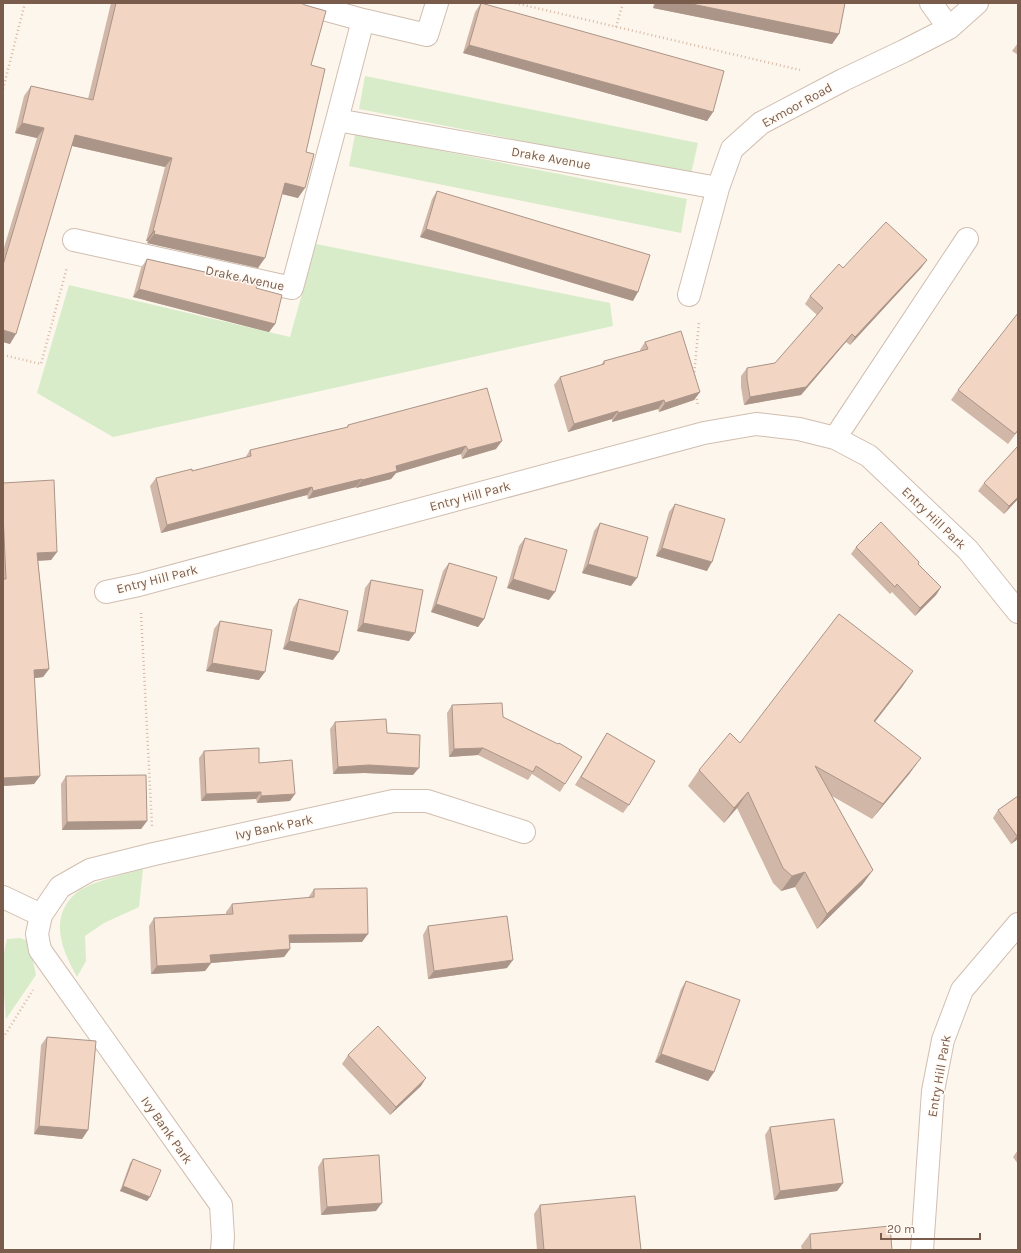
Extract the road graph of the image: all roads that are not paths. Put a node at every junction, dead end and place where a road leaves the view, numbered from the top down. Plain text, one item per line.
1 (301, 3) edge
2 (438, 3) edge
3 (931, 3) edge
4 (977, 3) edge
5 (363, 20) junction
6 (949, 28) junction
7 (337, 120) junction
8 (718, 188) junction
9 (967, 239) dead end
10 (74, 240) road end
11 (689, 295) road end
12 (835, 438) junction
13 (106, 592) dead end
14 (1018, 612) edge
15 (524, 832) dead end
16 (3, 897) edge
17 (41, 915) junction
18 (1018, 924) edge
19 (222, 1250) edge
20 (922, 1250) edge

1 - 5 street
2 - 5 street
3 - 6 street
4 - 6 street, Exmoor Road
5 - 7 street, Drake Avenue
6 - 8 street, Exmoor Road
7 - 8 street, Drake Avenue
7 - 10 street, Drake Avenue
8 - 11 street, Exmoor Road
9 - 12 street
12 - 13 street, Entry Hill Park
12 - 14 street, Entry Hill Park
15 - 17 street, Ivy Bank Park
16 - 17 street
17 - 19 street, Ivy Bank Park
18 - 20 street, Entry Hill Park

